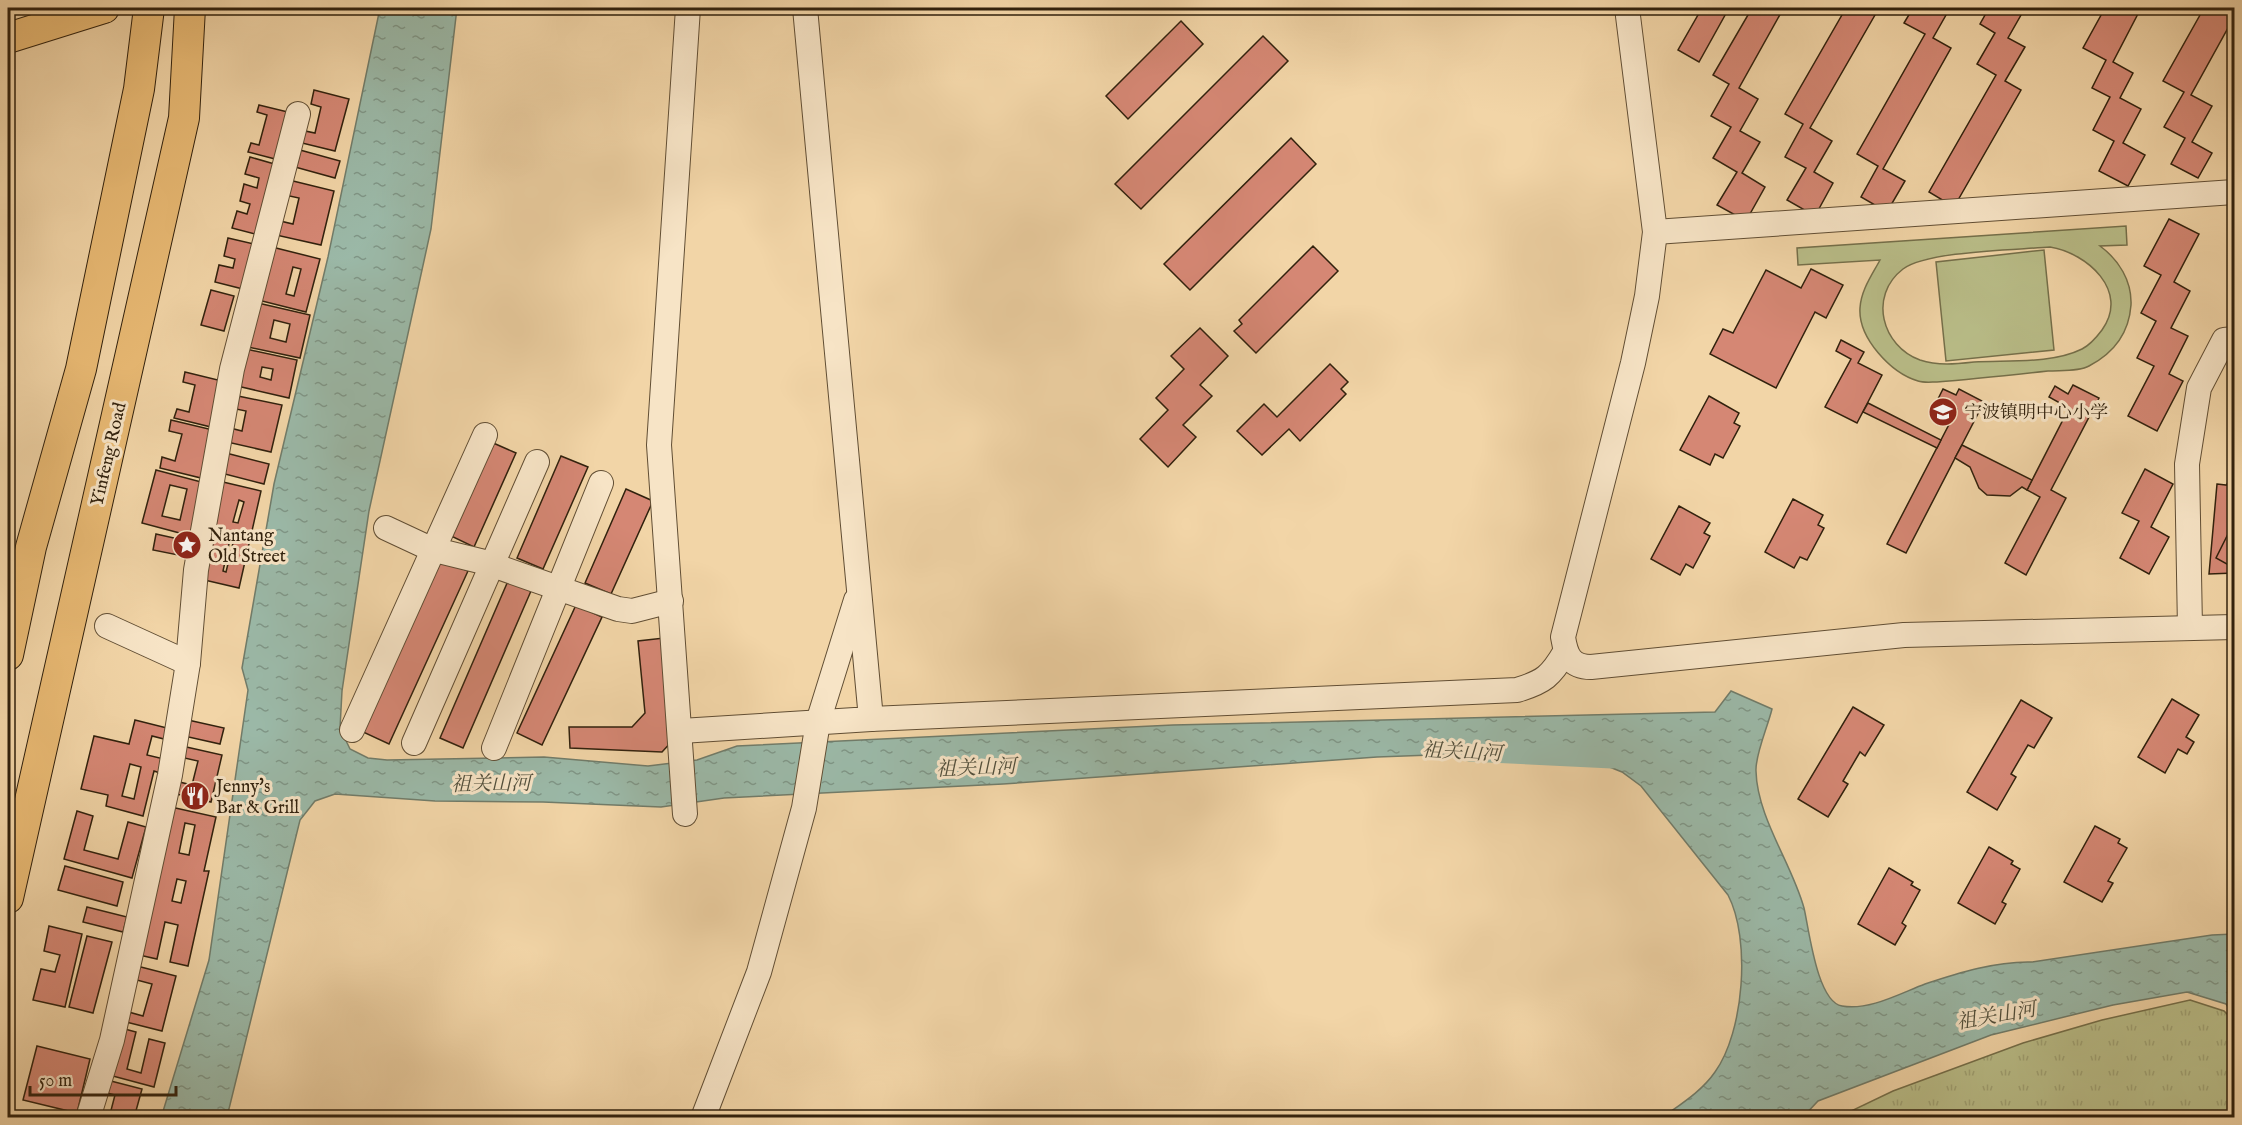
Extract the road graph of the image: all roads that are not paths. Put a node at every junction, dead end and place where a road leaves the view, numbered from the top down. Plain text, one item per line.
1 (149, 8) edge
2 (190, 8) edge
3 (688, 8) edge
4 (805, 8) edge
5 (1627, 8) edge
6 (91, 12) edge
7 (8, 38) edge
8 (298, 114) dead end
9 (2235, 192) edge
10 (1654, 232) junction
11 (2235, 339) edge
12 (485, 435) dead end
13 (537, 462) dead end
14 (601, 483) dead end
15 (386, 528) dead end
16 (431, 549) junction
17 (491, 564) junction
18 (559, 588) junction
19 (859, 591) junction
20 (670, 601) junction
21 (107, 626) dead end
22 (2235, 627) edge
23 (2190, 628) junction
24 (1565, 652) junction
25 (8, 656) edge
26 (188, 663) junction
27 (871, 719) junction
28 (352, 730) dead end
29 (817, 730) junction
30 (414, 742) dead end
31 (681, 742) junction
32 (494, 748) dead end
33 (685, 814) dead end
34 (8, 898) edge
35 (88, 1118) edge
36 (703, 1118) edge

1 - 25 main road
2 - 34 main road, Yinfeng Road
3 - 20 street
4 - 19 street
5 - 10 street
6 - 7 main road
8 - 26 street
9 - 10 street
10 - 24 street
11 - 23 street
12 - 16 street
13 - 17 street
14 - 18 street
15 - 16 street
16 - 17 street
16 - 28 street
17 - 18 street
17 - 30 street
18 - 20 street
18 - 32 street
19 - 27 street
19 - 29 street
20 - 31 street
21 - 26 street
22 - 23 street
23 - 24 street
24 - 27 street
26 - 35 street
27 - 29 street
29 - 31 street
29 - 36 street
31 - 33 street

